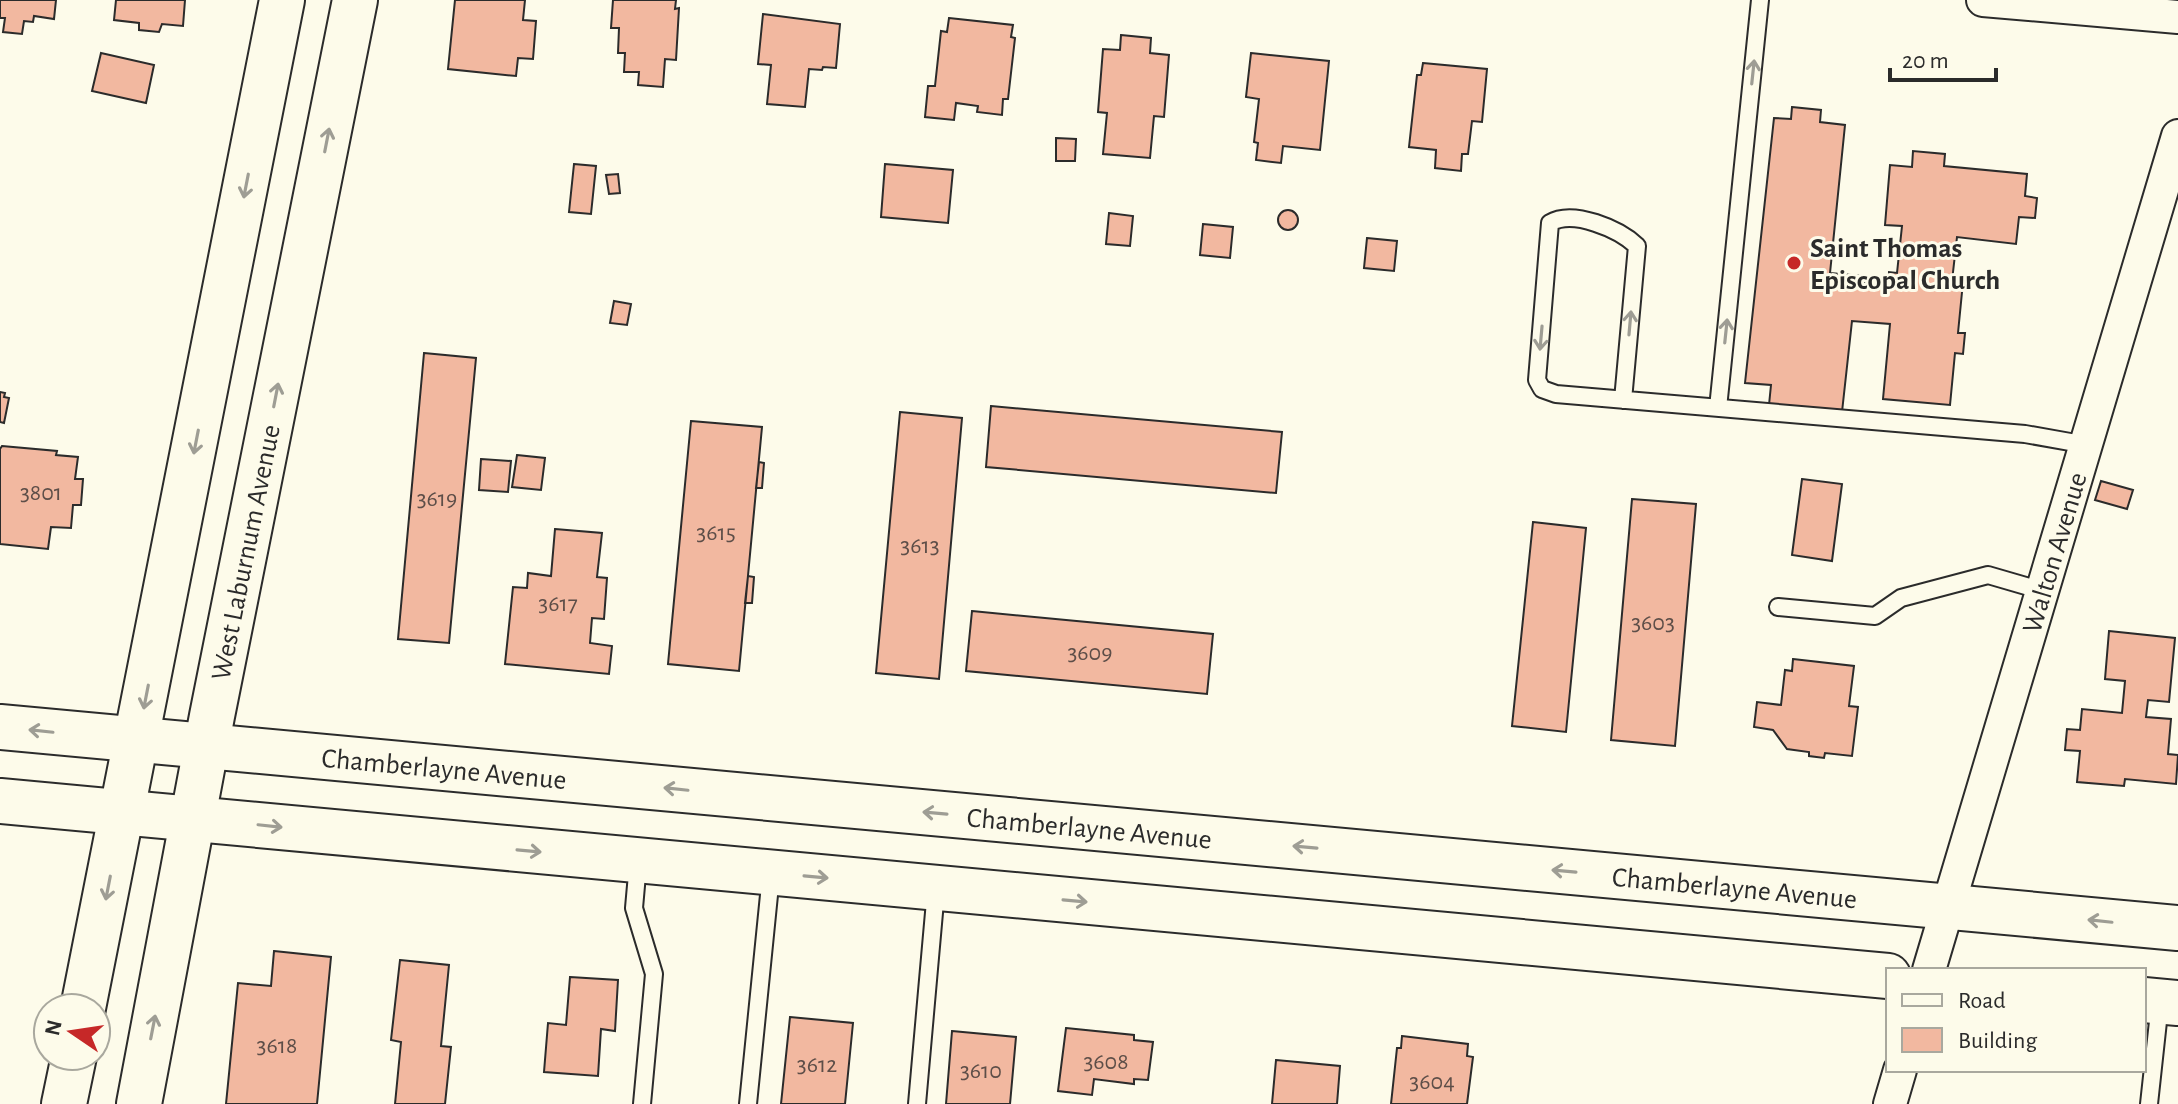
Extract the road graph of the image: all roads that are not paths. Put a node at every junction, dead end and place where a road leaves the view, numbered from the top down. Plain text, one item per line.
1 (282, 0) edge
2 (355, 0) edge
3 (1760, 0) edge
4 (1983, 0) edge
5 (2178, 17) edge
6 (2178, 136) edge
7 (1623, 400) junction
8 (1718, 408) junction
9 (2087, 445) junction
10 (2043, 591) junction
11 (1778, 607) dead end
12 (0, 727) edge
13 (138, 740) junction
14 (206, 747) junction
15 (0, 801) edge
16 (123, 812) junction
17 (193, 819) junction
18 (639, 861) junction
19 (771, 873) junction
20 (936, 889) junction
21 (1949, 906) junction
22 (2178, 928) edge
23 (1930, 968) edge
24 (1886, 976) edge
25 (86, 992) edge
26 (2161, 1002) edge
27 (71, 1072) edge
28 (1899, 1072) edge
29 (64, 1104) edge
30 (139, 1104) edge
31 (642, 1104) edge
32 (748, 1104) edge
33 (917, 1104) edge
34 (1890, 1104) edge
35 (2149, 1104) edge

1 -> 13 main road
14 -> 2 main road, West Laburnum Avenue
8 -> 3 lane
4 - 5 street
6 - 9 street, Walton Avenue
7 -> 7 lane
7 - 8 lane
8 - 9 lane
9 - 10 street, Walton Avenue
10 - 11 lane
10 - 21 street, Walton Avenue
13 -> 12 main road, Chamberlayne Avenue
13 - 14 main road, Chamberlayne Avenue
13 - 16 main road
14 - 17 main road, West Laburnum Avenue
21 -> 14 main road, Chamberlayne Avenue
15 - 16 main road
16 - 17 main road
16 -> 25 main road
17 -> 18 main road
30 -> 17 main road, West Laburnum Avenue
18 - 19 main road
18 - 31 lane
19 -> 20 main road
19 - 32 lane
20 -> 24 main road
20 - 33 lane
22 -> 21 main road, Chamberlayne Avenue
21 - 23 street, Walton Avenue
26 - 35 lane
27 - 29 main road
28 - 34 street

